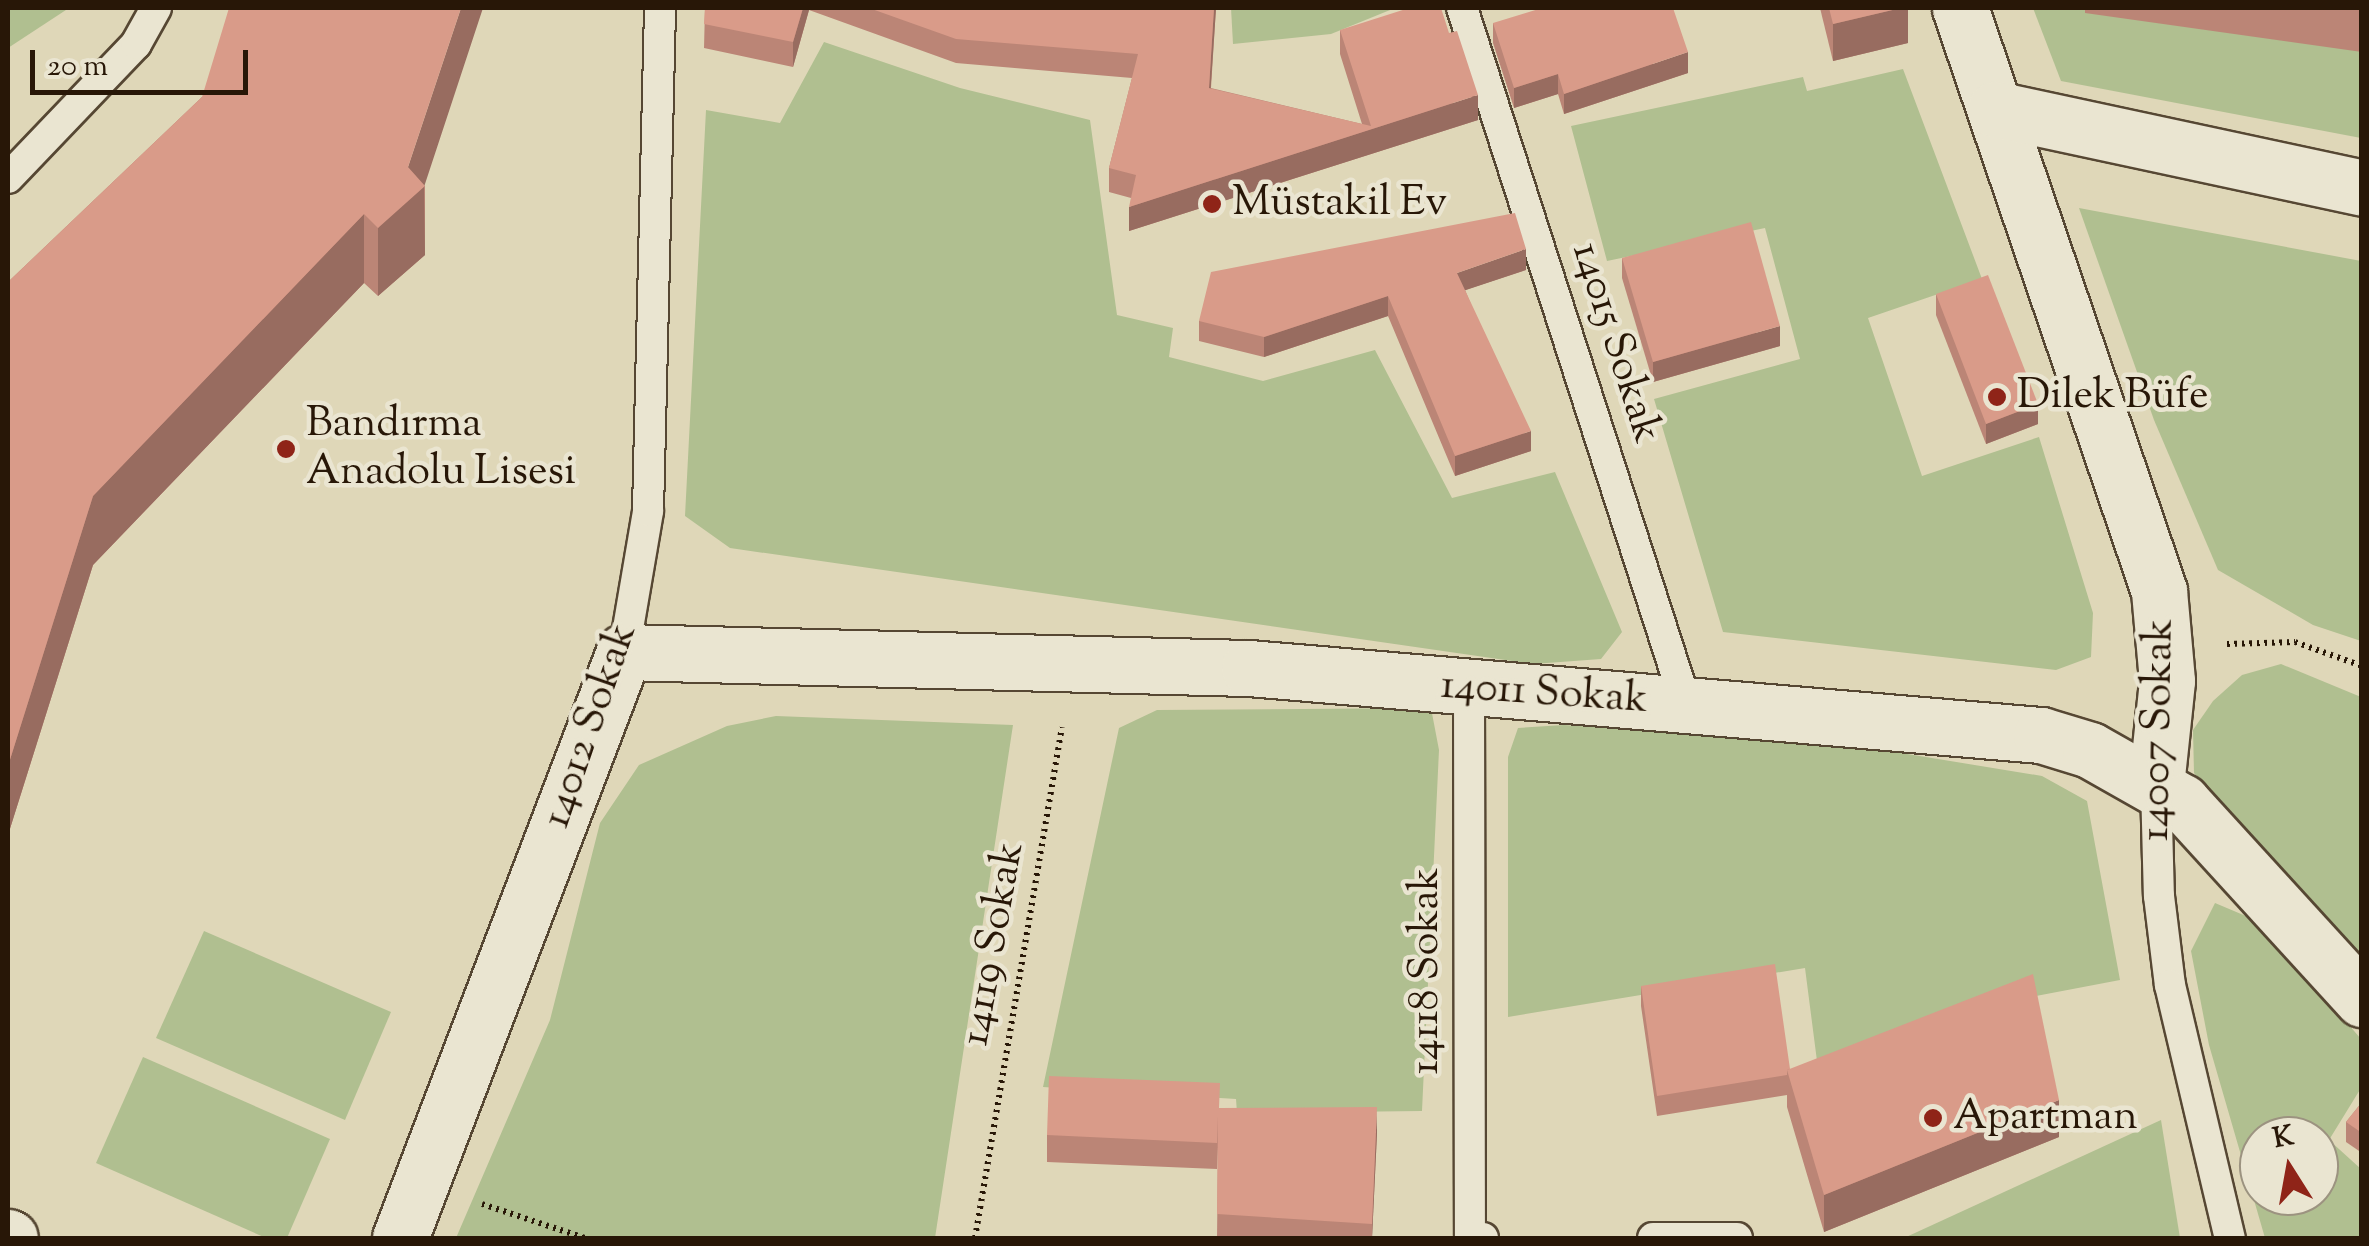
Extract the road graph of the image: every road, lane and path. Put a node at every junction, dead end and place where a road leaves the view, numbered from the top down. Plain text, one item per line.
1 (156, 8) edge
2 (660, 8) edge
3 (1462, 8) edge
4 (1960, 8) edge
5 (1995, 109) junction
6 (8, 178) edge
7 (2362, 188) edge
8 (624, 652) junction
9 (1074, 661) junction
10 (2362, 666) edge
11 (2168, 681) junction
12 (1469, 691) junction
13 (1686, 704) junction
14 (2156, 785) junction
15 (2362, 999) edge
16 (420, 1184) junction
17 (400, 1238) edge
18 (585, 1238) edge
19 (975, 1238) edge
20 (1483, 1238) edge
21 (1653, 1238) edge
22 (1737, 1238) edge
23 (2230, 1238) edge

1 - 6 lane
2 - 8 lane, 14012 Sokak
3 - 13 lane, 14015 Sokak
4 - 5 street, 14007 Sokak
5 - 7 street
5 - 11 street, 14007 Sokak
8 - 9 street, 14011 Sokak
8 - 16 street, 14012 Sokak
9 - 12 street, 14011 Sokak
9 - 19 path, 14119 Sokak
10 - 11 path
11 - 14 street, 14007 Sokak
12 - 13 street, 14011 Sokak
12 - 20 lane, 14118 Sokak
13 - 14 street, 14011 Sokak
14 - 15 street, 14011 Sokak
14 - 23 lane, 14007 Sokak
16 - 17 street, 14012 Sokak
16 - 18 path
21 - 22 lane

